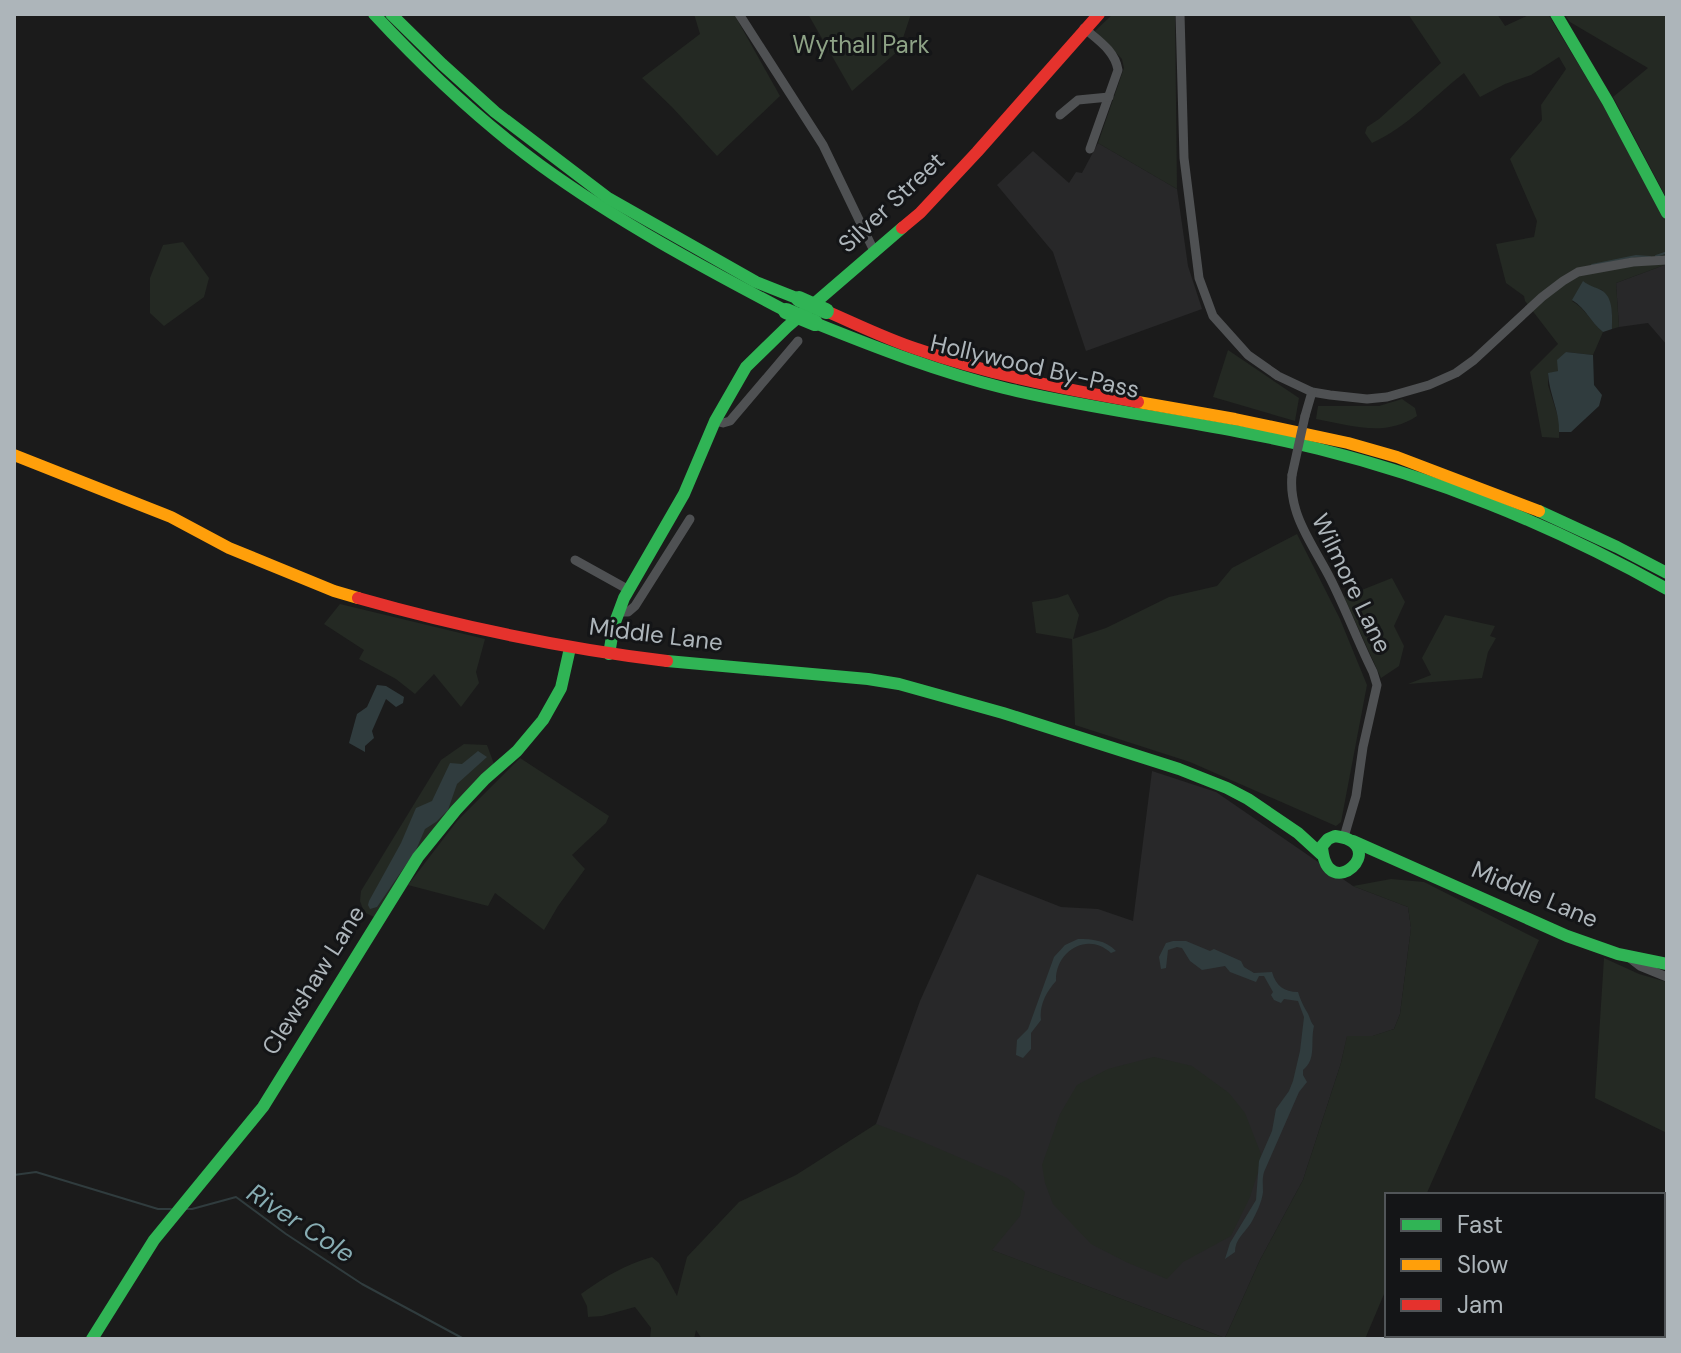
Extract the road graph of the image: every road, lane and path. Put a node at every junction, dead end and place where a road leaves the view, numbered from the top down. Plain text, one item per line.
1 (374, 14) edge
2 (391, 14) edge
3 (739, 14) edge
4 (1099, 14) edge
5 (1180, 14) edge
6 (1556, 14) edge
7 (1084, 28) junction
8 (1109, 97) junction
9 (1060, 115) dead end
10 (1090, 149) dead end
11 (1667, 213) edge
12 (875, 253) junction
13 (1667, 260) edge
14 (821, 317) junction
15 (798, 341) dead end
16 (1312, 392) junction
17 (715, 421) junction
18 (14, 455) edge
19 (690, 519) dead end
20 (575, 560) dead end
21 (1667, 573) edge
22 (1667, 589) edge
23 (629, 590) junction
24 (618, 612) junction
25 (570, 648) junction
26 (609, 654) junction
27 (1337, 843) junction
28 (1388, 858) junction
29 (1356, 867) junction
30 (1630, 957) junction
31 (1667, 964) edge
32 (1667, 977) edge
33 (92, 1339) edge

1 - 14 main road, Hollywood By-Pass, bridge
2 - 14 main road, Hollywood By-Pass, bridge
3 - 12 street
4 - 7 main road, Silver Street
5 - 16 street
6 - 11 main road
7 - 8 street
7 - 12 main road, Silver Street
8 - 9 street
8 - 10 street
12 - 17 main road, Silver Street
13 - 16 street
14 - 21 main road, Hollywood By-Pass
14 - 22 main road, Hollywood By-Pass
15 - 17 street
16 - 27 street, Wilmore Lane, bridge
17 - 23 main road, Silver Street
18 - 25 main road, Middle Lane
19 - 24 street
20 - 23 street
23 - 24 main road, Silver Street
24 - 26 main road, Silver Street
25 - 26 main road, Middle Lane
25 - 33 main road, Clewshaw Lane
26 - 27 main road, Middle Lane
27 - 28 main road, Middle Lane
27 - 29 main road
27 - 29 main road, Middle Lane
28 - 29 main road, Middle Lane
28 - 30 main road, Middle Lane
30 - 31 main road, Middle Lane
30 - 32 street

